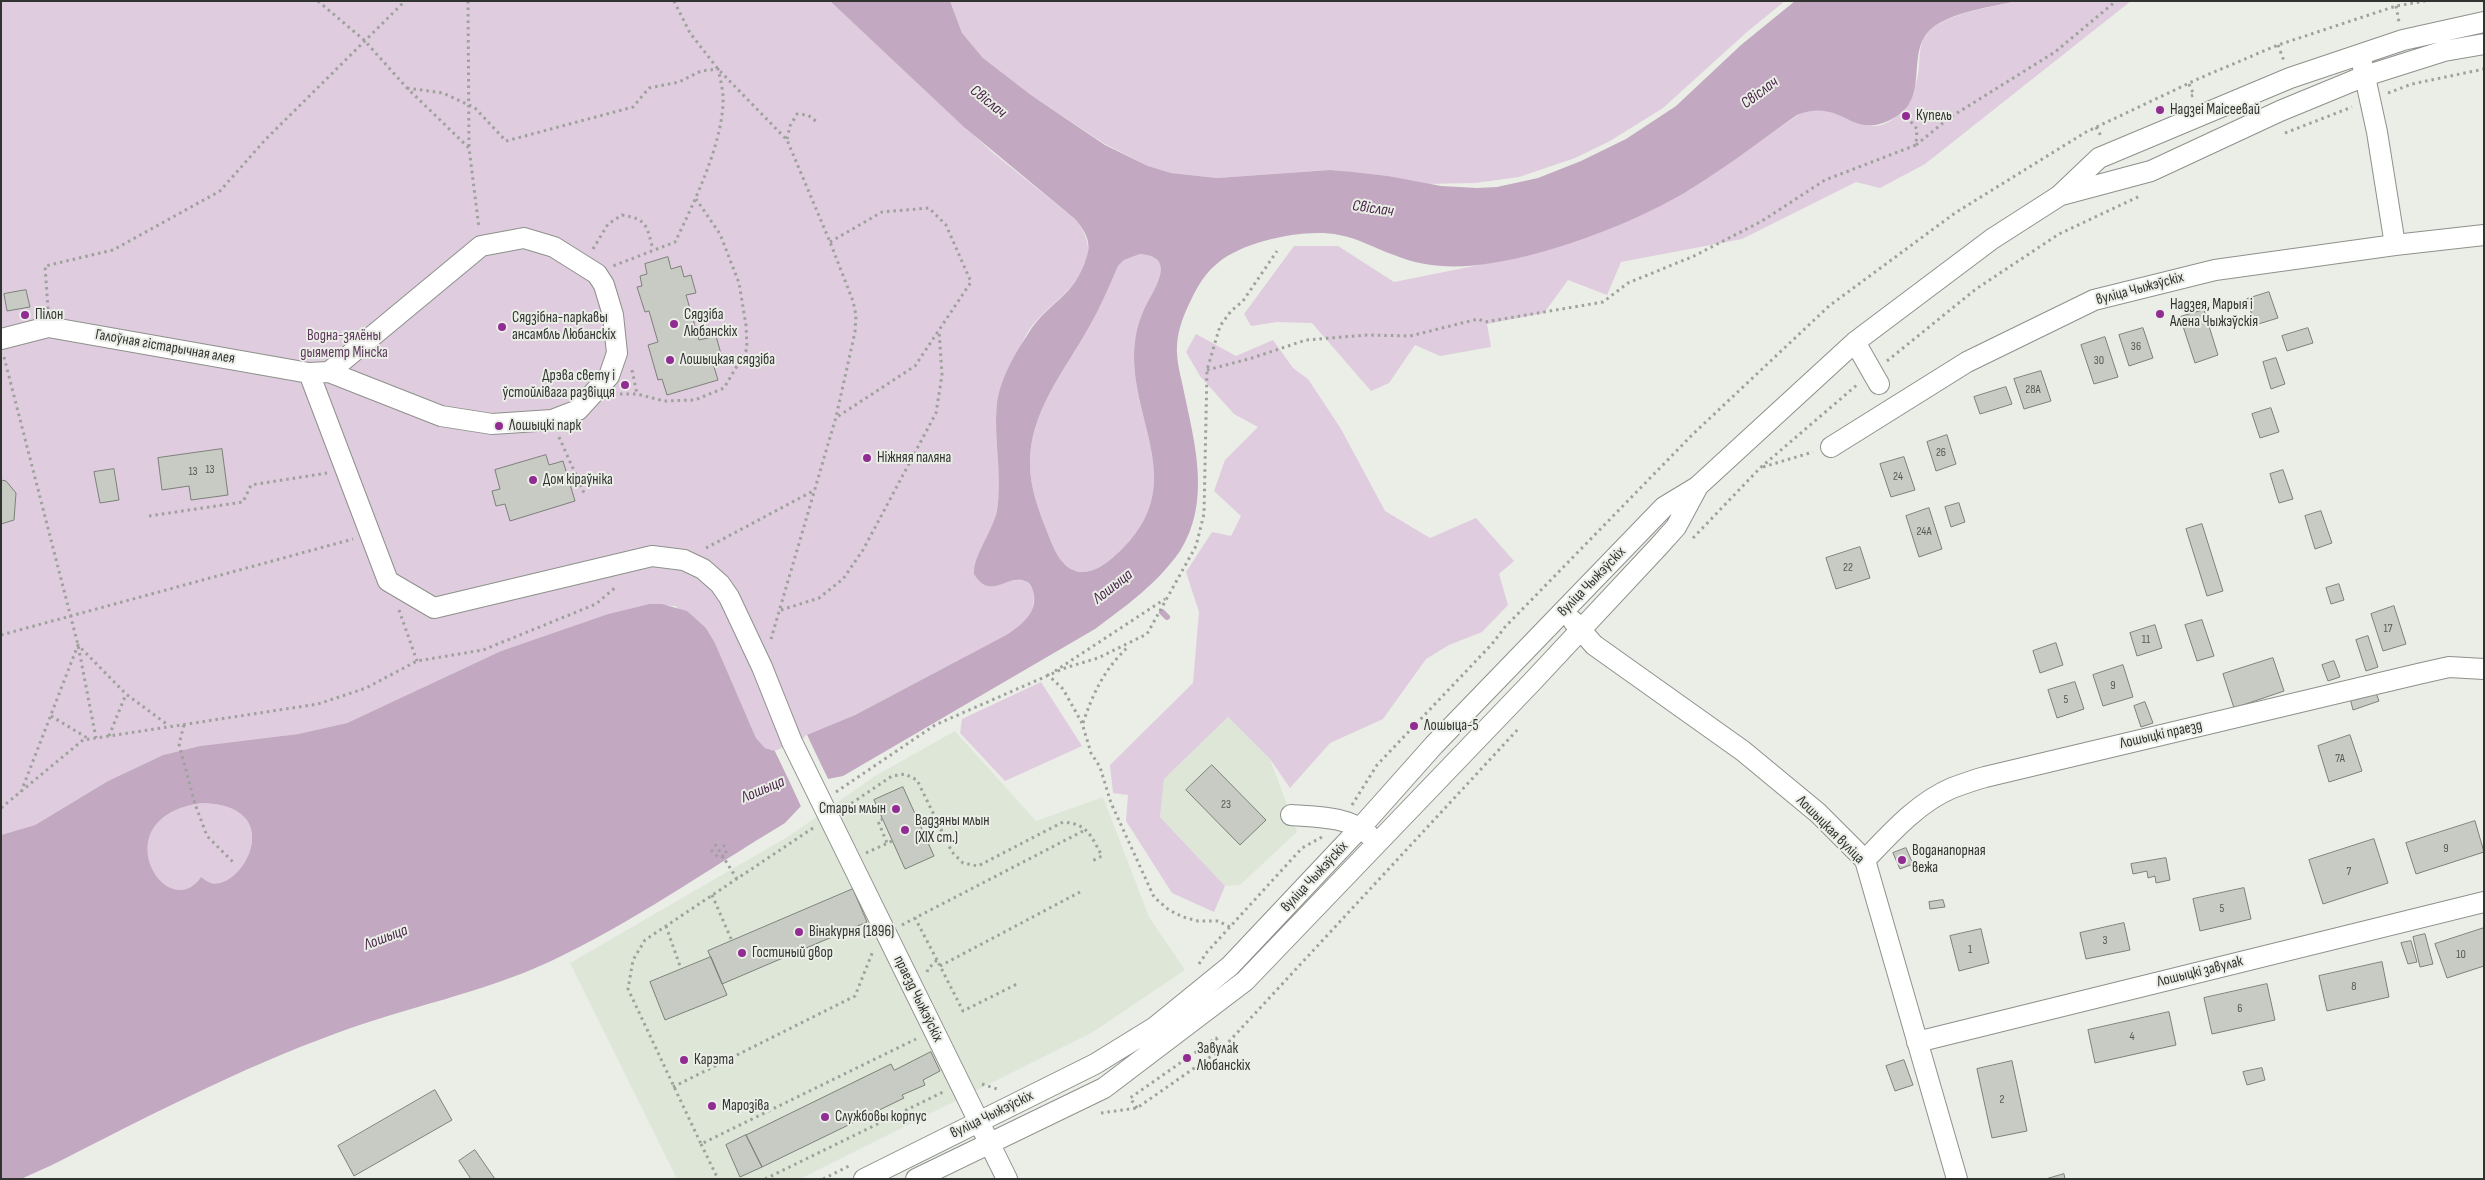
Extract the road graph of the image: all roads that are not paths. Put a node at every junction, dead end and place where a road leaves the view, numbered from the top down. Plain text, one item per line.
1 (2484, 22) edge
2 (2484, 44) edge
3 (2360, 54) junction
4 (2365, 76) junction
5 (2059, 196) junction
6 (2484, 235) edge
7 (2395, 245) junction
8 (1855, 342) junction
9 (2, 345) edge
10 (329, 372) junction
11 (309, 373) junction
12 (1876, 378) road end
13 (1831, 447) road end
14 (1698, 487) junction
15 (1564, 611) junction
16 (1581, 630) junction
17 (2484, 669) edge
18 (1291, 815) dead end
19 (1361, 828) junction
20 (1377, 843) junction
21 (1865, 860) junction
22 (2484, 902) edge
23 (1917, 1042) junction
24 (978, 1122) junction
25 (989, 1144) junction
26 (864, 1179) edge
27 (916, 1179) edge
28 (1007, 1179) edge
29 (1957, 1179) edge

1 - 3 street, вуліца Чыжэўскіх
2 - 4 street, вуліца Чыжэўскіх
3 - 4 street
3 - 5 street, вуліца Чыжэўскіх
4 - 5 street, вуліца Чыжэўскіх
4 - 7 street
5 - 8 street, вуліца Чыжэўскіх
6 - 7 street, вуліца Чыжэўскіх
7 - 13 street, вуліца Чыжэўскіх
8 - 12 street
8 - 14 street, вуліца Чыжэўскіх
9 - 11 street, Галоўная гістарычная алея
10 - 10 street, Галоўная гістарычная алея
10 - 11 street, Галоўная гістарычная алея
11 - 24 street, праезд Чыжэўскіх
14 - 15 street, вуліца Чыжэўскіх
14 - 16 street, вуліца Чыжэўскіх
15 - 16 street, Лошыцкая вуліца
15 - 19 street, вуліца Чыжэўскіх
16 - 20 street, вуліца Чыжэўскіх
16 - 21 street, Лошыцкая вуліца
17 - 21 street, Лошыцкі праезд
18 - 19 street
19 - 20 street
19 - 24 street, вуліца Чыжэўскіх
20 - 25 street, вуліца Чыжэўскіх
21 - 23 street, Лошыцкая вуліца
22 - 23 street, Лошыцкі завулак
23 - 29 street, Лошыцкая вуліца
24 - 25 street, праезд Чыжэўскіх
24 - 26 street, вуліца Чыжэўскіх
25 - 27 street, вуліца Чыжэўскіх
25 - 28 street, праезд Чыжэўскіх

